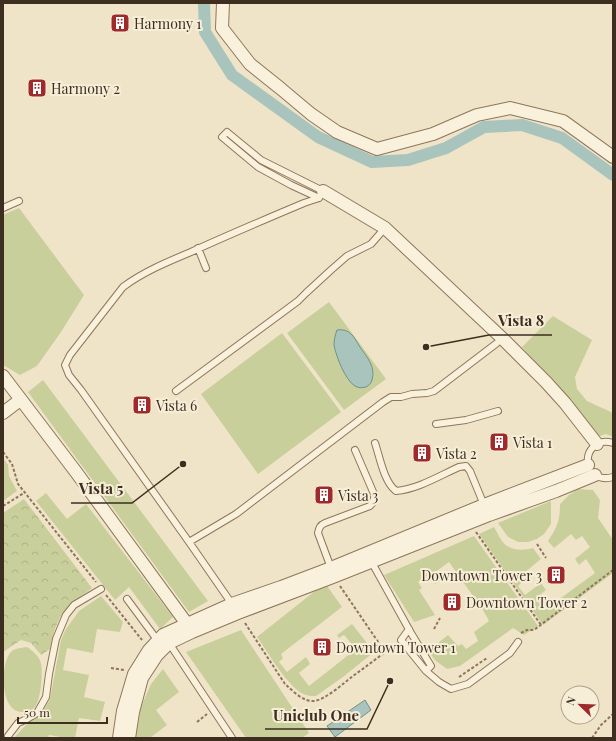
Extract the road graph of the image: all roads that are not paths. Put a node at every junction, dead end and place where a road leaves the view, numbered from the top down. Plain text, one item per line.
1 (223, 3) edge
2 (224, 135) dead end
3 (613, 157) edge
4 (321, 194) junction
5 (19, 201) dead end
6 (3, 208) edge
7 (382, 231) junction
8 (198, 248) junction
9 (206, 268) dead end
10 (500, 341) junction
11 (3, 376) edge
12 (176, 391) dead end
13 (20, 400) junction
14 (498, 411) dead end
15 (3, 413) edge
16 (436, 424) dead end
17 (375, 443) dead end
18 (613, 443) edge
19 (595, 445) junction
20 (355, 450) dead end
21 (592, 470) junction
22 (613, 478) edge
23 (488, 508) junction
24 (189, 542) junction
25 (370, 557) junction
26 (332, 572) junction
27 (101, 589) road end
28 (127, 599) dead end
29 (235, 608) junction
30 (187, 624) junction
31 (409, 629) junction
32 (518, 638) road end
33 (163, 642) junction
34 (426, 671) junction
35 (8, 736) dead end
36 (119, 738) edge
37 (129, 738) edge
38 (232, 738) edge

1 - 3 street
2 - 4 lane
4 - 7 street
4 - 8 lane
5 - 6 lane
7 - 10 street
7 - 12 lane
8 - 9 lane
8 - 24 lane
10 - 19 street
10 - 24 lane
11 - 13 street
13 - 15 street
13 - 30 street
14 - 16 lane
17 - 23 lane
18 - 19 lane
19 - 21 lane
20 - 26 lane
21 - 22 lane
21 - 23 street
23 - 25 street
23 - 25 street
24 - 29 lane
25 - 26 street
25 - 31 lane
26 - 29 street
27 - 35 lane
28 - 33 lane
29 - 30 street
29 - 33 street
30 - 33 street
31 - 34 lane
31 - 34 lane
32 - 34 lane
33 - 36 street
33 - 37 street
33 - 38 lane

